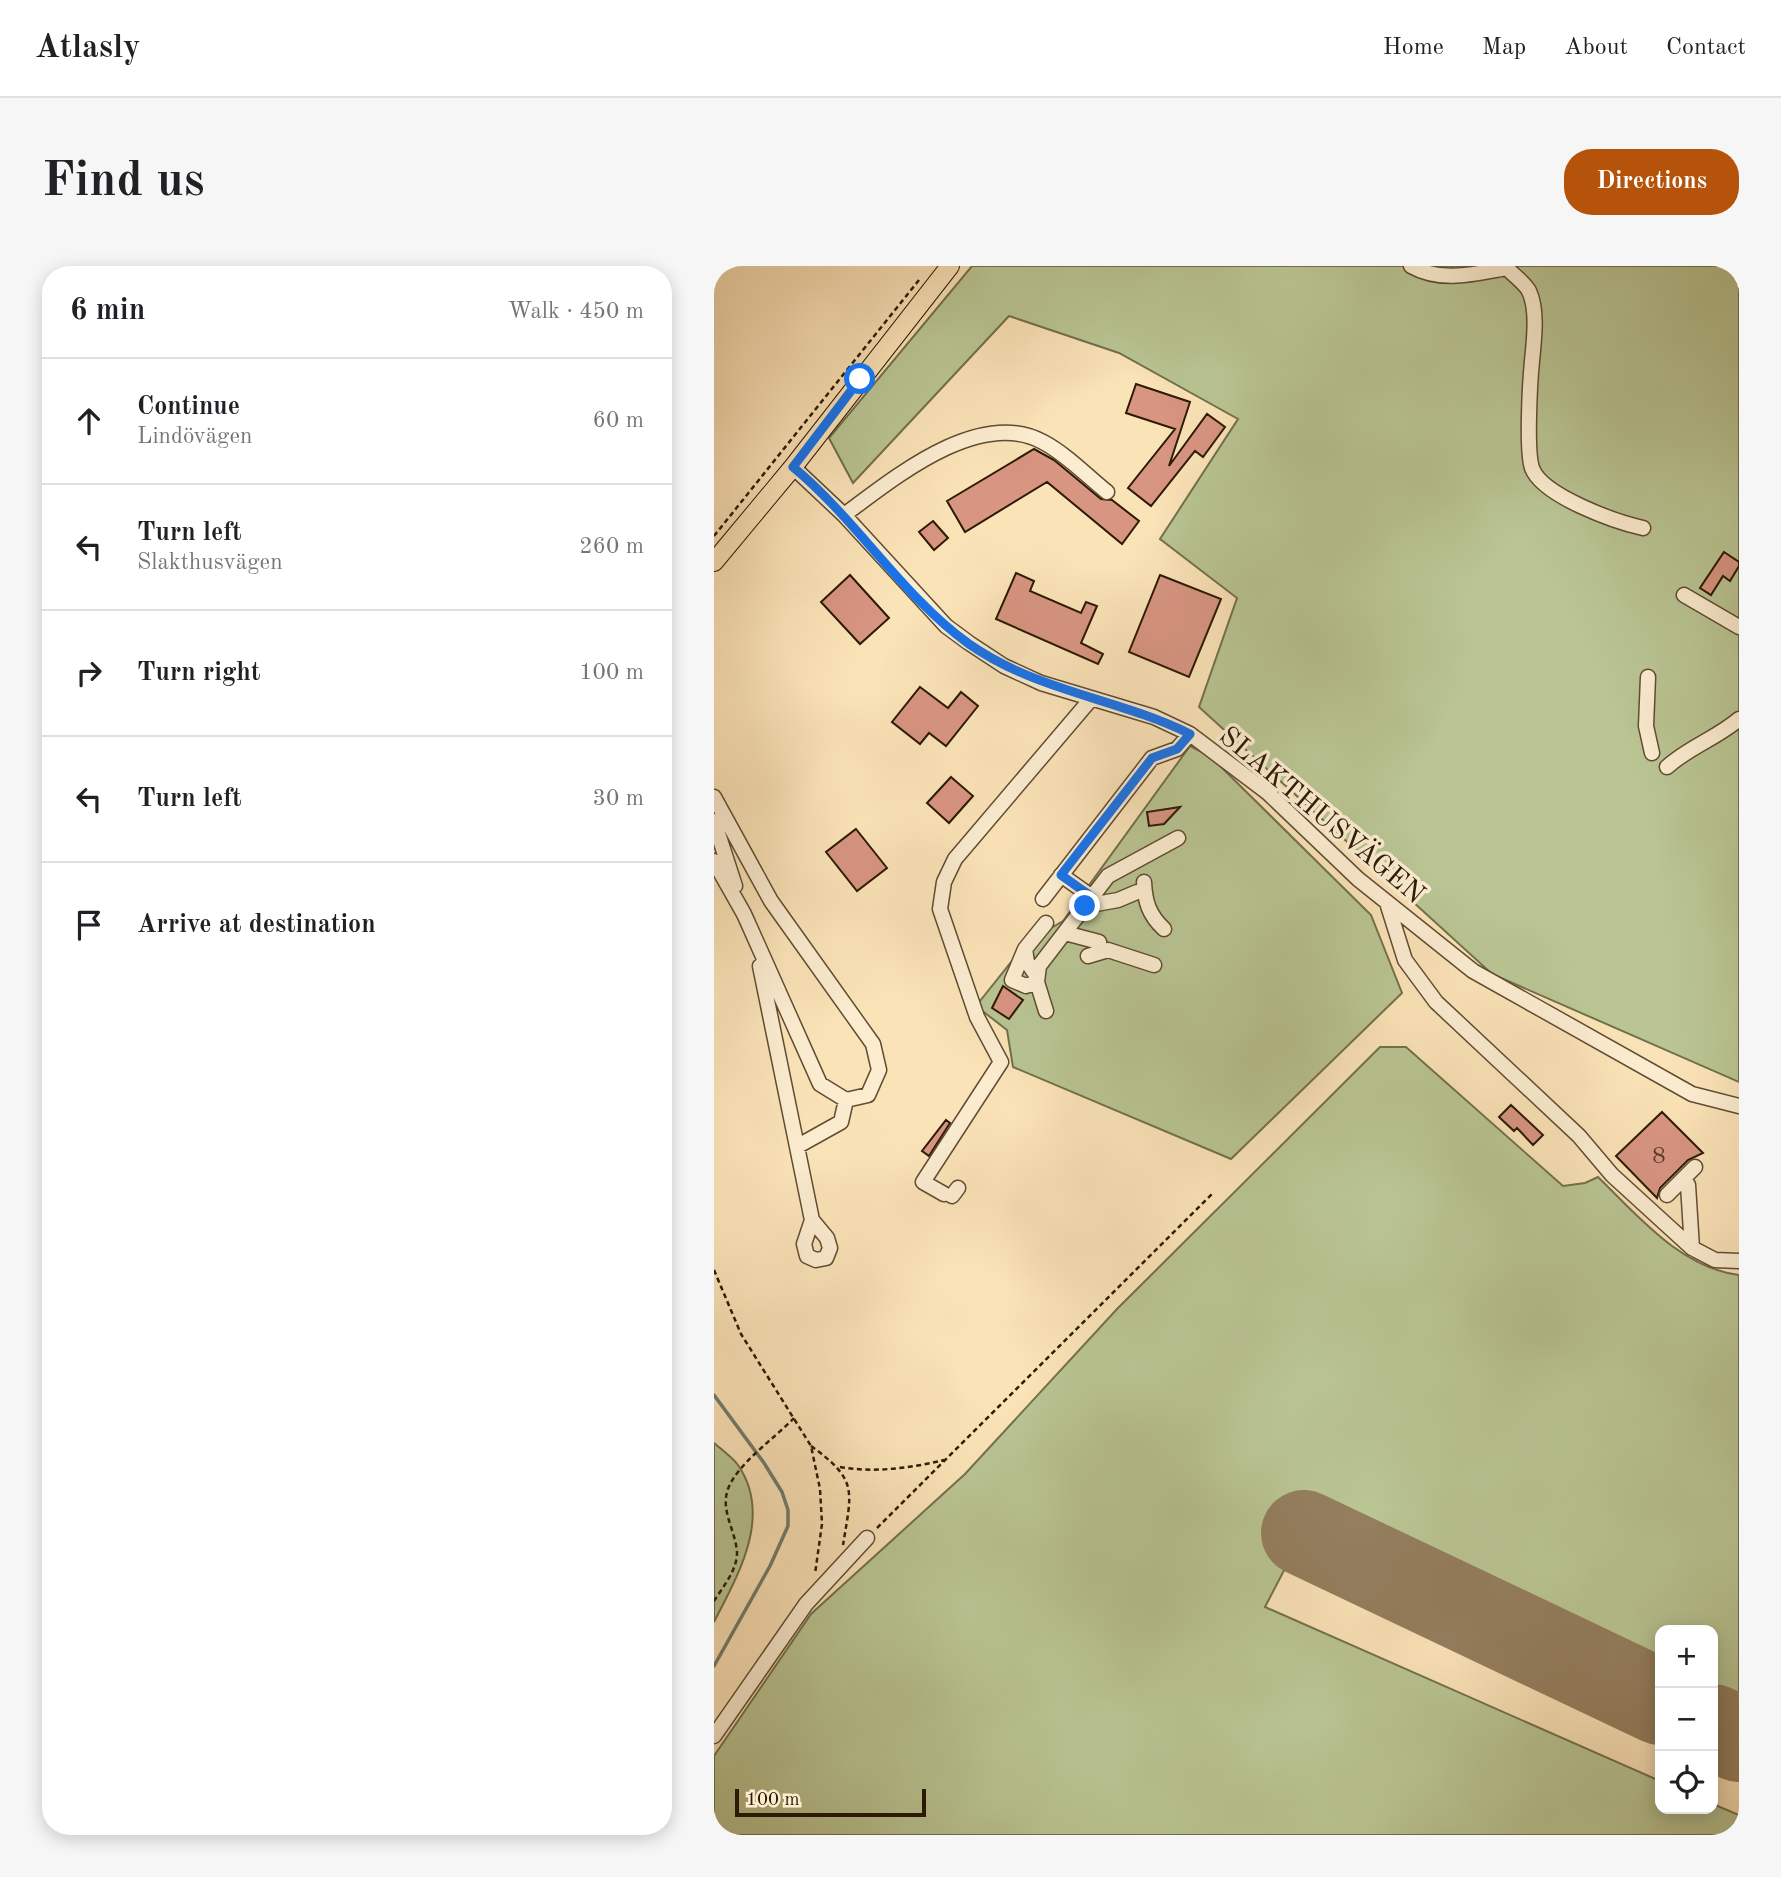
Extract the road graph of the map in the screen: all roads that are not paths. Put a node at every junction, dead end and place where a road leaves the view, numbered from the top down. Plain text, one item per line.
1 (950, 266) edge
2 (1411, 266) edge
3 (793, 467) junction
4 (1107, 492) dead end
5 (845, 515) junction
6 (1643, 528) dead end
7 (714, 562) edge
8 (1684, 594) dead end
9 (1739, 627) edge
10 (1648, 677) dead end
11 (1091, 699) junction
12 (1739, 719) edge
13 (1190, 734) junction
14 (1652, 753) dead end
15 (1667, 767) dead end
16 (714, 797) edge
17 (714, 821) edge
18 (1178, 838) dead end
19 (714, 862) edge
20 (1061, 875) junction
21 (1092, 897) junction
22 (1043, 899) dead end
23 (1386, 902) junction
24 (1122, 903) junction
25 (744, 914) junction
26 (1046, 923) dead end
27 (1164, 929) dead end
28 (1065, 933) junction
29 (1099, 942) dead end
30 (1025, 948) junction
31 (1088, 956) dead end
32 (1154, 965) dead end
33 (1036, 978) junction
34 (1046, 1011) dead end
35 (846, 1100) junction
36 (1739, 1106) edge
37 (798, 1146) junction
38 (1695, 1167) dead end
39 (1683, 1179) junction
40 (951, 1193) dead end
41 (1667, 1195) dead end
42 (812, 1220) dead end
43 (1692, 1248) junction
44 (1739, 1261) edge
45 (867, 1538) road end
46 (714, 1736) edge

1 - 3 main road
2 - 6 street
3 - 5 street, SLAKTHUSVÄGEN
3 - 7 main road
4 - 5 street
5 - 11 street, SLAKTHUSVÄGEN
8 - 9 street
10 - 14 street
11 - 13 street, SLAKTHUSVÄGEN
11 - 40 street
12 - 15 street
13 - 20 street
13 - 23 street, SLAKTHUSVÄGEN
16 - 35 street
17 - 25 street
18 - 21 street
19 - 25 street
20 - 21 street
20 - 22 street
21 - 24 street
21 - 24 street
21 - 28 street
23 - 36 street, SLAKTHUSVÄGEN
23 - 43 street
24 - 27 street
25 - 35 street
25 - 37 street
26 - 30 street
28 - 29 street
28 - 33 street
30 - 33 street
30 - 33 street
31 - 32 street
33 - 34 street
35 - 37 street
37 - 42 street
38 - 39 street
39 - 41 street
39 - 43 street
43 - 44 street
45 - 46 street

